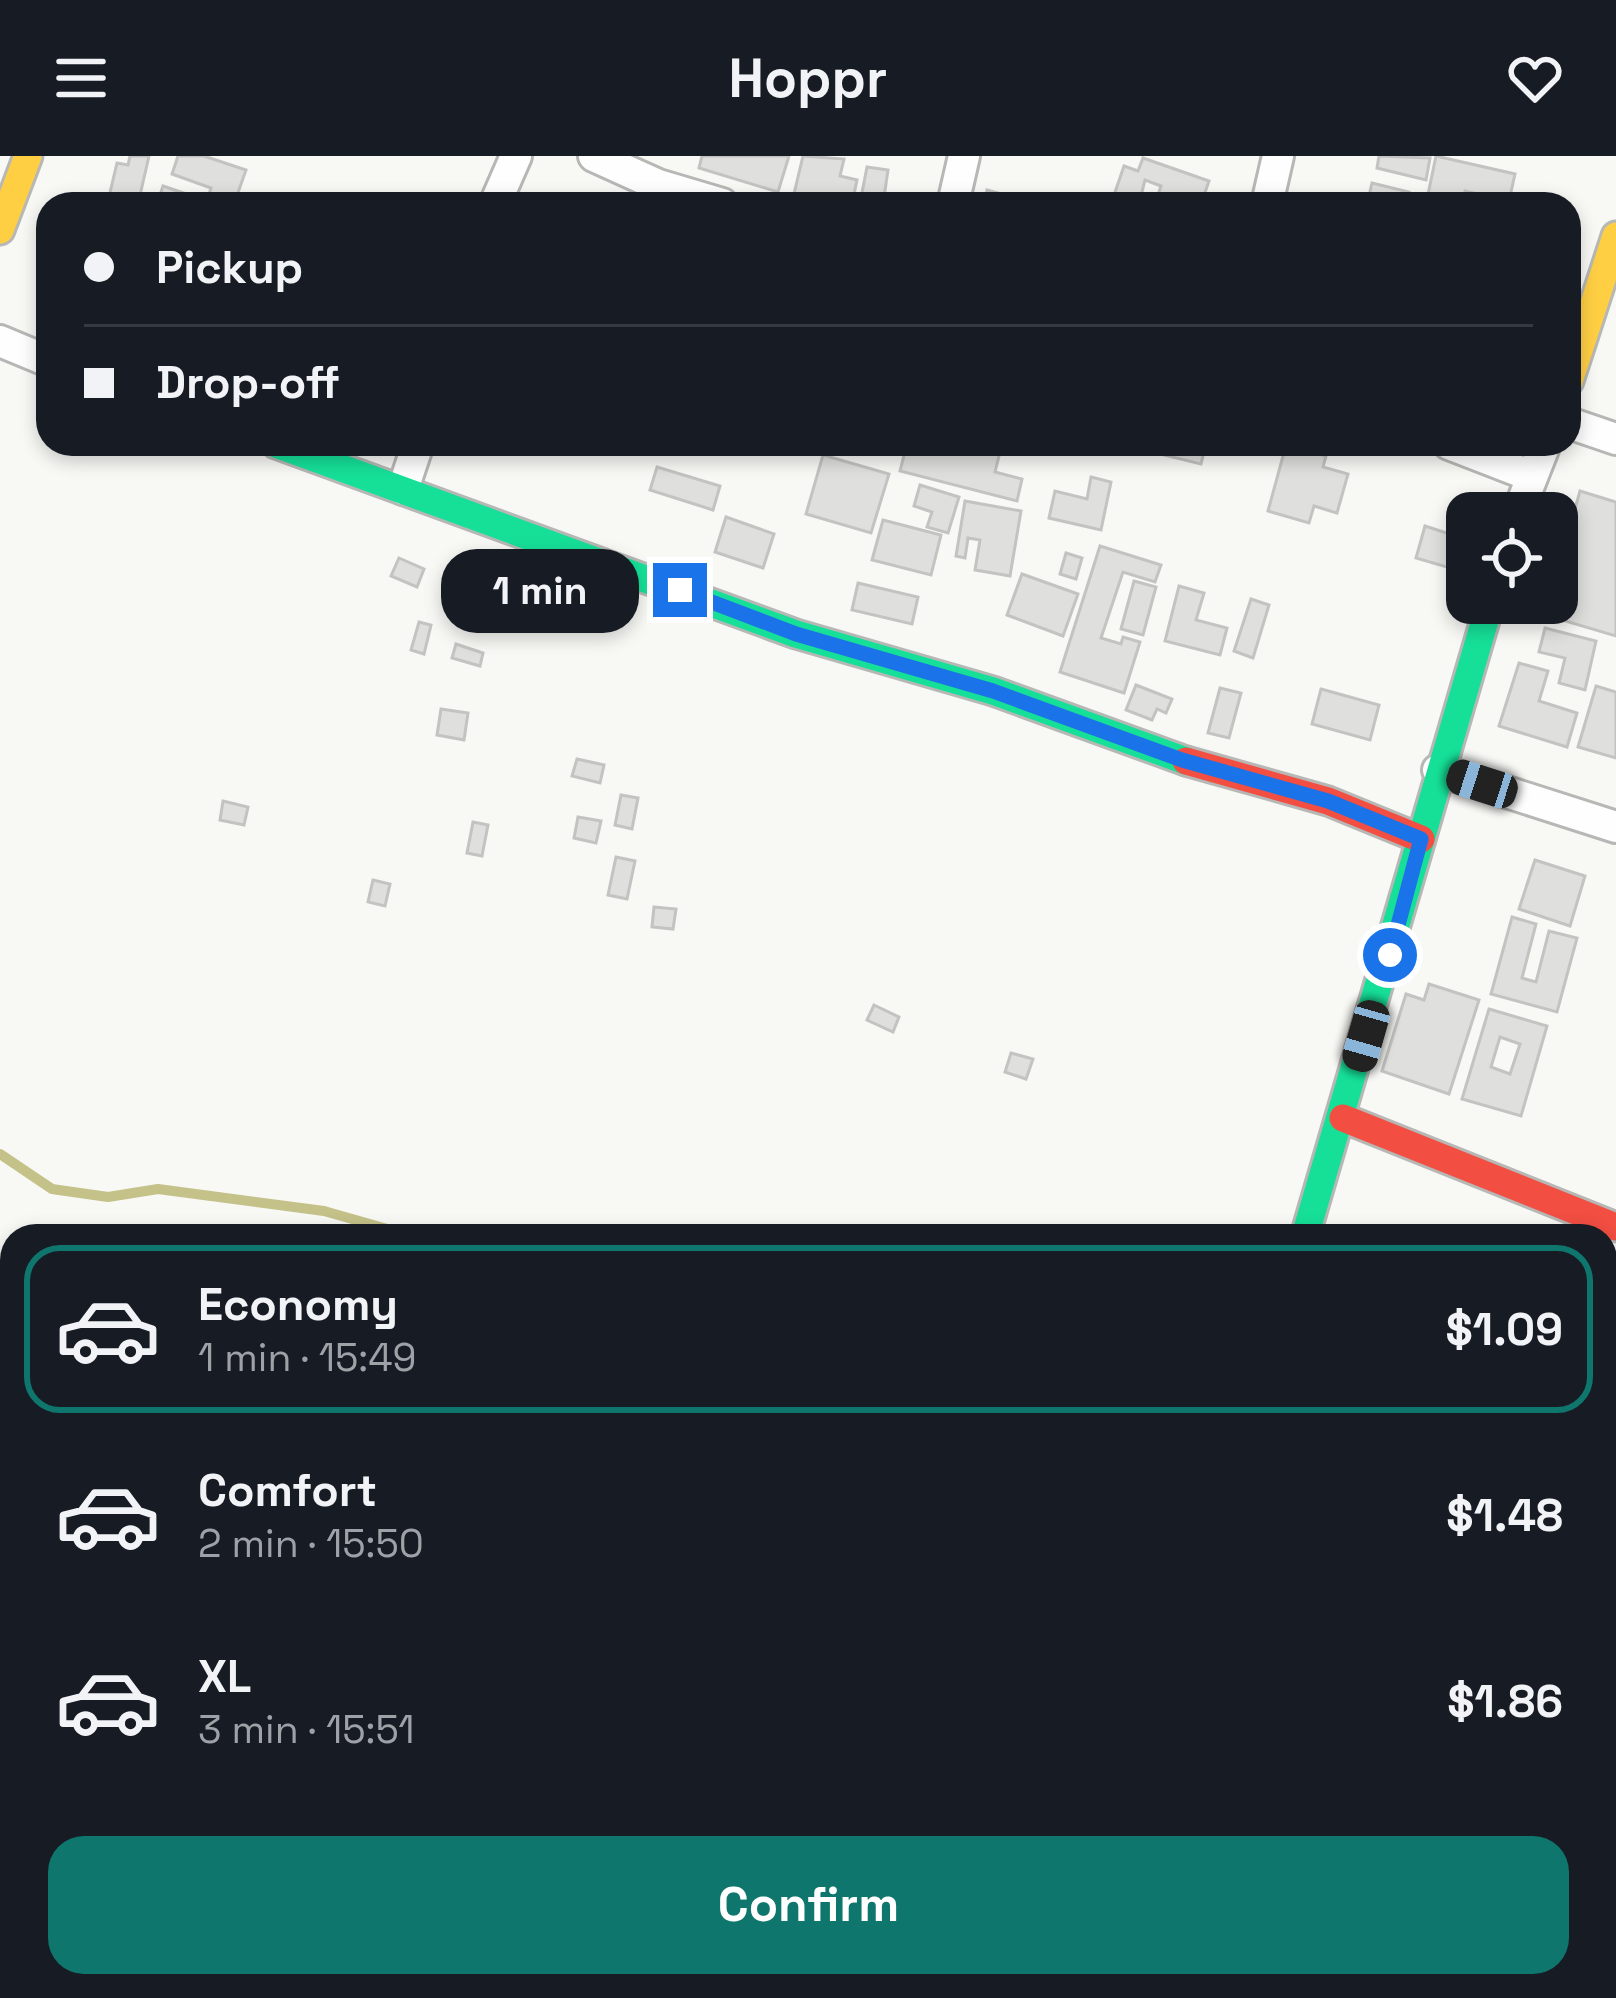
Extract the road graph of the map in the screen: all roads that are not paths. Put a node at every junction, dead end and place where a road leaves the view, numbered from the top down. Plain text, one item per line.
1 (28, 156) edge
2 (516, 156) edge
3 (598, 156) edge
4 (964, 156) edge
5 (1278, 156) edge
6 (500, 192) edge
7 (682, 192) edge
8 (956, 192) edge
9 (1270, 192) edge
10 (0, 230) edge
11 (1616, 236) edge
12 (0, 341) edge
13 (1581, 344) edge
14 (36, 356) edge
15 (1581, 427) edge
16 (1616, 439) edge
17 (310, 456) edge
18 (414, 456) edge
19 (1480, 456) edge
20 (1538, 456) edge
21 (1529, 475) junction
22 (403, 489) junction
23 (1524, 492) edge
24 (1483, 624) edge
25 (1438, 770) junction
26 (1616, 827) edge
27 (1421, 839) junction
28 (1342, 1118) junction
29 (1309, 1224) edge
30 (1608, 1224) edge

1 - 10 street
2 - 6 street
3 - 7 street
4 - 8 street
5 - 9 street
11 - 13 street
12 - 14 street
15 - 16 street
17 - 22 street
18 - 22 street
19 - 21 street
20 - 21 street
21 - 23 street
22 - 27 street
24 - 25 street
25 - 26 street
25 - 27 street
27 - 28 street
28 - 29 street
28 - 30 street

